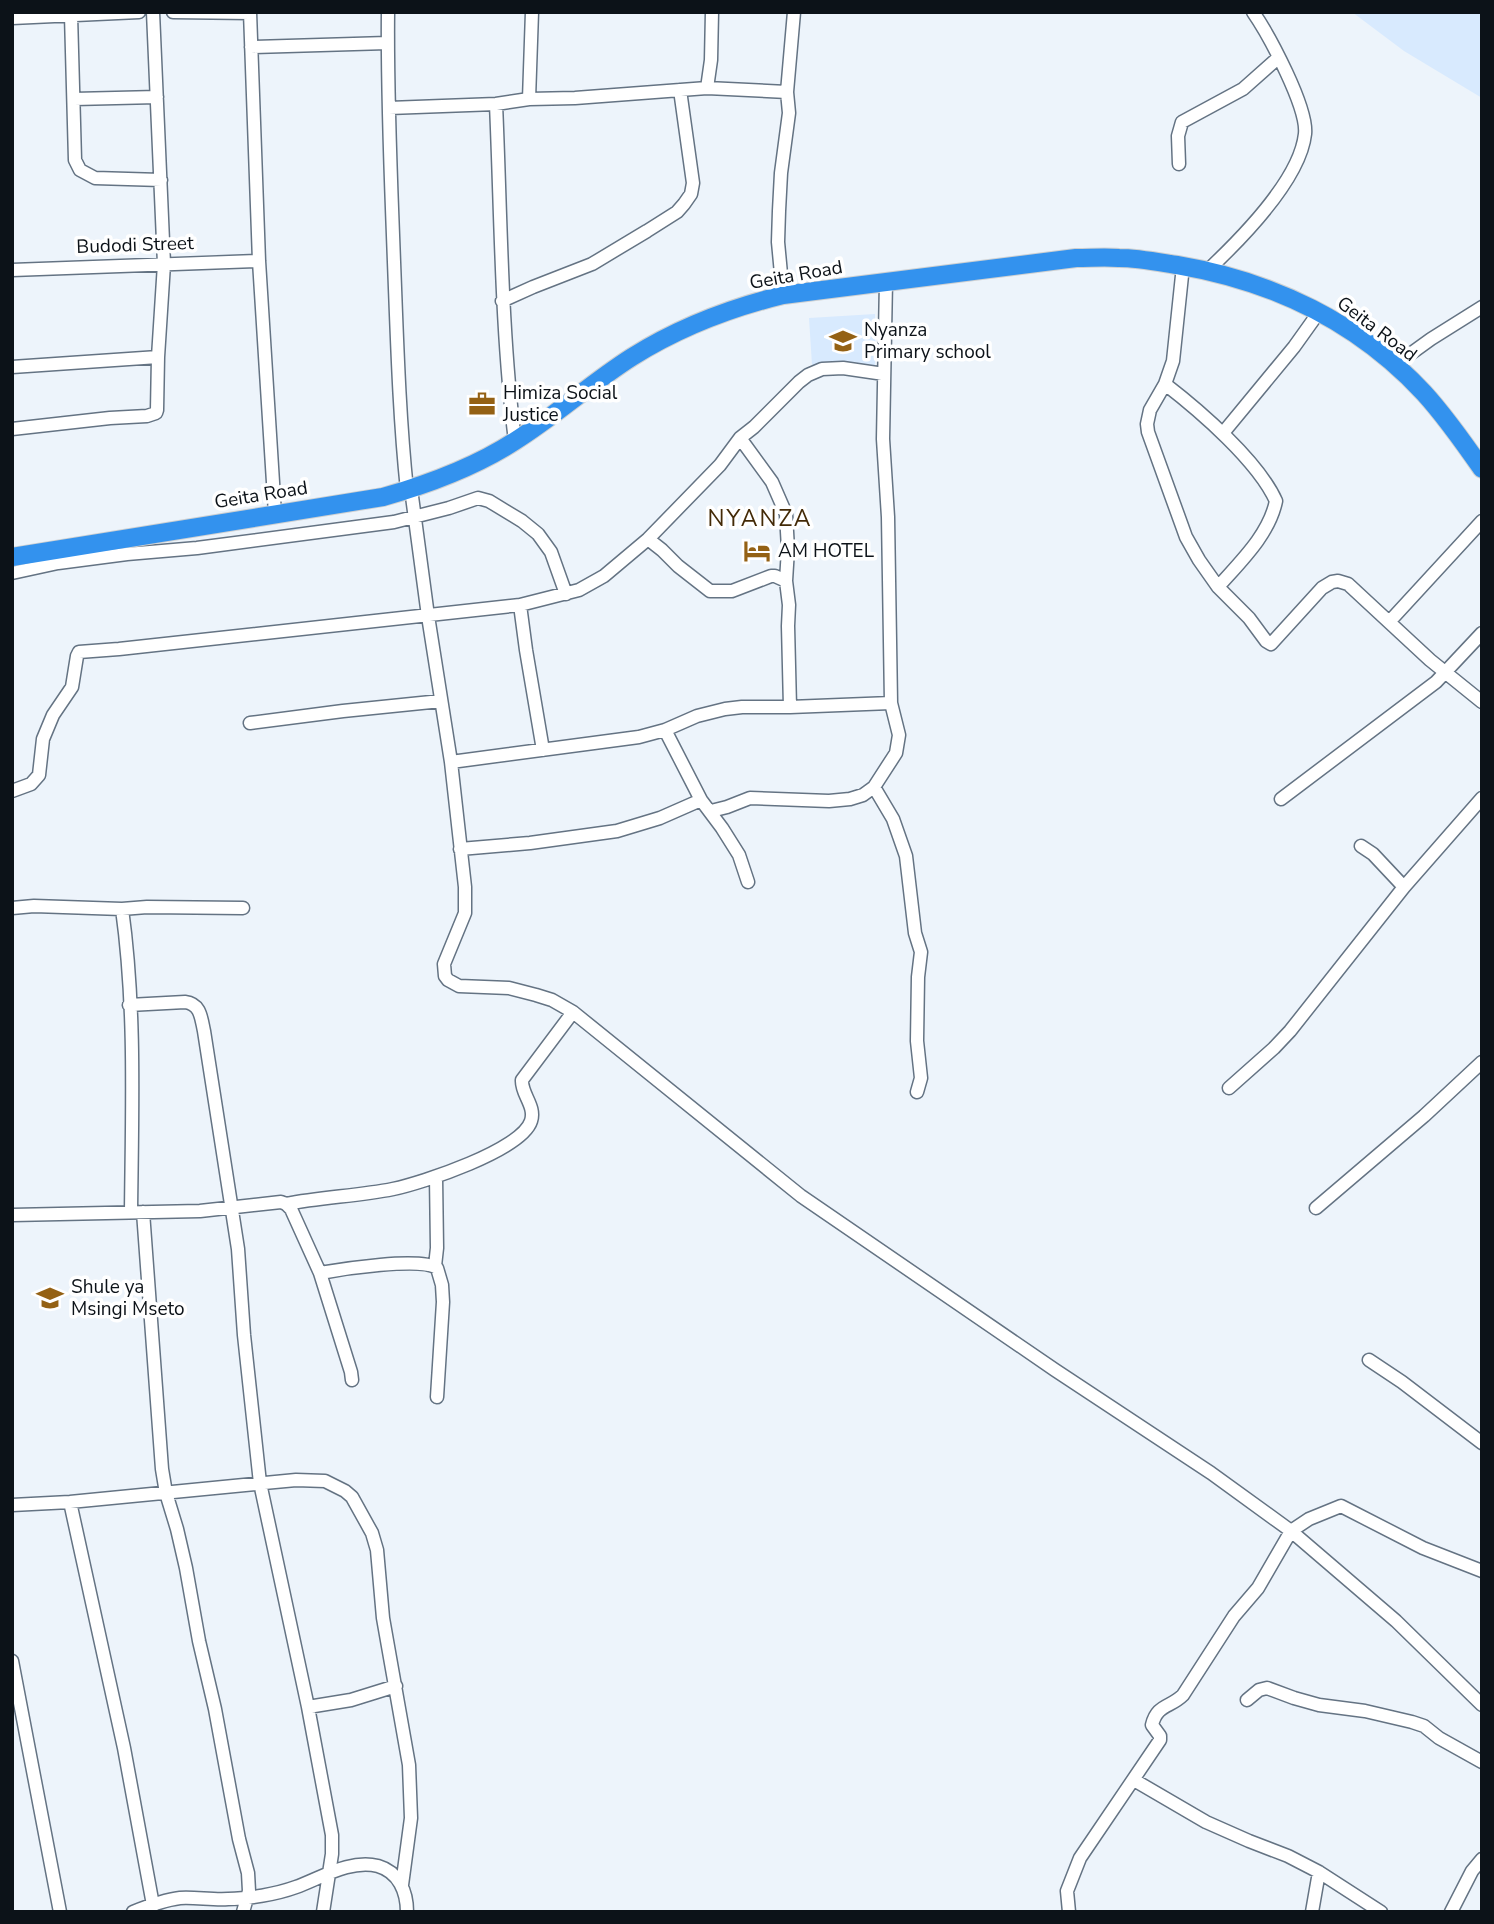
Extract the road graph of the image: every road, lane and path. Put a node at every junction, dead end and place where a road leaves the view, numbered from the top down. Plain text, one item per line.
1 (139, 12) edge
2 (153, 12) edge
3 (173, 12) edge
4 (388, 12) edge
5 (531, 12) edge
6 (712, 12) edge
7 (794, 12) edge
8 (1253, 12) edge
9 (250, 13) edge
10 (38, 14) edge
11 (71, 15) junction
12 (12, 18) edge
13 (387, 43) junction
14 (251, 47) junction
15 (1278, 58) junction
16 (706, 88) junction
17 (680, 90) junction
18 (787, 92) junction
19 (157, 97) junction
20 (74, 99) junction
21 (529, 99) junction
22 (496, 104) junction
23 (388, 108) junction
24 (1179, 164) dead end
25 (161, 180) junction
26 (258, 261) junction
27 (164, 264) junction
28 (1184, 266) junction
29 (12, 270) edge
30 (1207, 271) junction
31 (886, 281) junction
32 (783, 295) junction
33 (502, 301) junction
34 (1482, 307) edge
35 (1320, 312) junction
36 (158, 357) junction
37 (1395, 365) junction
38 (12, 367) edge
39 (884, 374) junction
40 (1166, 384) junction
41 (12, 429) edge
42 (1223, 433) junction
43 (740, 438) junction
44 (515, 441) junction
45 (1482, 469) edge
46 (409, 489) junction
47 (275, 514) junction
48 (415, 517) junction
49 (1482, 521) edge
50 (648, 540) junction
51 (12, 557) edge
52 (12, 573) edge
53 (786, 581) junction
54 (1219, 587) junction
55 (566, 594) junction
56 (520, 605) junction
57 (428, 616) junction
58 (1390, 621) junction
59 (1482, 633) edge
60 (1446, 672) junction
61 (442, 701) junction
62 (1482, 702) edge
63 (891, 703) junction
64 (790, 707) junction
65 (250, 723) dead end
66 (665, 730) junction
67 (543, 750) junction
68 (451, 762) junction
69 (874, 787) junction
70 (12, 791) edge
71 (1482, 798) edge
72 (1281, 799) dead end
73 (701, 800) junction
74 (711, 811) junction
75 (1362, 846) dead end
76 (460, 849) junction
77 (748, 882) dead end
78 (1404, 887) junction
79 (12, 908) edge
80 (243, 908) dead end
81 (122, 909) junction
82 (129, 1004) junction
83 (573, 1012) junction
84 (1482, 1062) edge
85 (1229, 1088) dead end
86 (917, 1092) dead end
87 (436, 1177) junction
88 (286, 1204) junction
89 (232, 1207) junction
90 (1316, 1208) dead end
91 (137, 1212) junction
92 (12, 1215) edge
93 (435, 1266) junction
94 (320, 1273) junction
95 (1369, 1360) dead end
96 (352, 1380) dead end
97 (437, 1397) dead end
98 (1482, 1443) edge
99 (260, 1483) junction
100 (166, 1493) junction
101 (70, 1502) junction
102 (12, 1505) edge
103 (1287, 1528) junction
104 (1482, 1571) edge
105 (12, 1661) edge
106 (396, 1686) junction
107 (1247, 1700) dead end
108 (1482, 1705) edge
109 (309, 1707) junction
110 (1482, 1762) edge
111 (1134, 1780) junction
112 (1482, 1859) edge
113 (1319, 1871) junction
114 (329, 1872) junction
115 (401, 1885) junction
116 (248, 1896) junction
117 (152, 1908) edge
118 (60, 1912) edge
119 (133, 1912) edge
120 (243, 1912) edge
121 (323, 1912) edge
122 (407, 1912) edge
123 (1069, 1912) edge
124 (1312, 1912) edge
125 (1381, 1912) edge
126 (1451, 1912) edge

1 - 11 street
2 - 19 street
3 - 9 street
4 - 13 street
5 - 21 street
6 - 16 street
7 - 18 street
8 - 15 street
9 - 14 street
10 - 11 street
10 - 12 street
11 - 20 street
13 - 14 street
13 - 23 street
14 - 26 street
15 - 24 street
15 - 30 street
16 - 17 street
16 - 18 street
17 - 21 street
17 - 33 street
18 - 32 street
19 - 20 street
19 - 25 street
20 - 25 street
21 - 22 street
22 - 23 street
22 - 33 street
23 - 46 street
25 - 27 street
26 - 27 street, Budodi Street
26 - 47 street
27 - 29 street, Budodi Street
27 - 36 street
28 - 30 highway, Geita Road
28 - 31 highway, Geita Road
28 - 40 street
30 - 35 highway, Geita Road
31 - 32 highway, Geita Road
31 - 39 street
32 - 44 highway, Geita Road
33 - 44 street
34 - 37 street
35 - 37 highway, Geita Road
35 - 42 street
36 - 38 street
36 - 41 street
37 - 45 highway, Geita Road
39 - 43 street
39 - 63 street
40 - 42 street
40 - 54 street
42 - 54 street
43 - 50 street
43 - 53 street
44 - 46 highway, Geita Road
46 - 47 highway, Geita Road
46 - 48 street
47 - 51 highway, Geita Road
48 - 52 street
48 - 55 street
48 - 57 street
49 - 58 street
50 - 53 street
50 - 55 street
53 - 64 street
54 - 58 street
55 - 56 street
56 - 57 street
56 - 67 street
57 - 61 street
57 - 70 street
58 - 60 street
59 - 60 street
60 - 62 street
60 - 72 street
61 - 65 street
61 - 68 street
63 - 64 street
63 - 69 street
64 - 66 street
66 - 67 street
66 - 73 street
67 - 68 street
68 - 76 street
69 - 74 street
69 - 86 street
71 - 78 street
73 - 74 street
73 - 76 street
74 - 77 street
75 - 78 street
76 - 83 street
78 - 85 street
79 - 81 street
80 - 81 street
81 - 82 street
82 - 89 street
82 - 91 street
83 - 87 street
83 - 103 street
84 - 90 street
87 - 88 street
87 - 93 street
88 - 89 street
88 - 94 street
89 - 91 street
89 - 99 street
91 - 92 street
91 - 100 street
93 - 94 street
93 - 97 street
94 - 96 street
95 - 98 street
99 - 100 street
99 - 106 street
99 - 109 street
100 - 101 street
100 - 116 street
101 - 102 street
101 - 117 street
103 - 104 street
103 - 108 street
103 - 111 street
105 - 118 street
106 - 109 street
106 - 115 street
107 - 110 street
109 - 114 street
111 - 113 street
111 - 123 street
112 - 126 street
113 - 124 street
113 - 125 street
114 - 115 street
114 - 116 street
114 - 121 street
115 - 122 street
116 - 117 street
116 - 120 street
117 - 119 street

